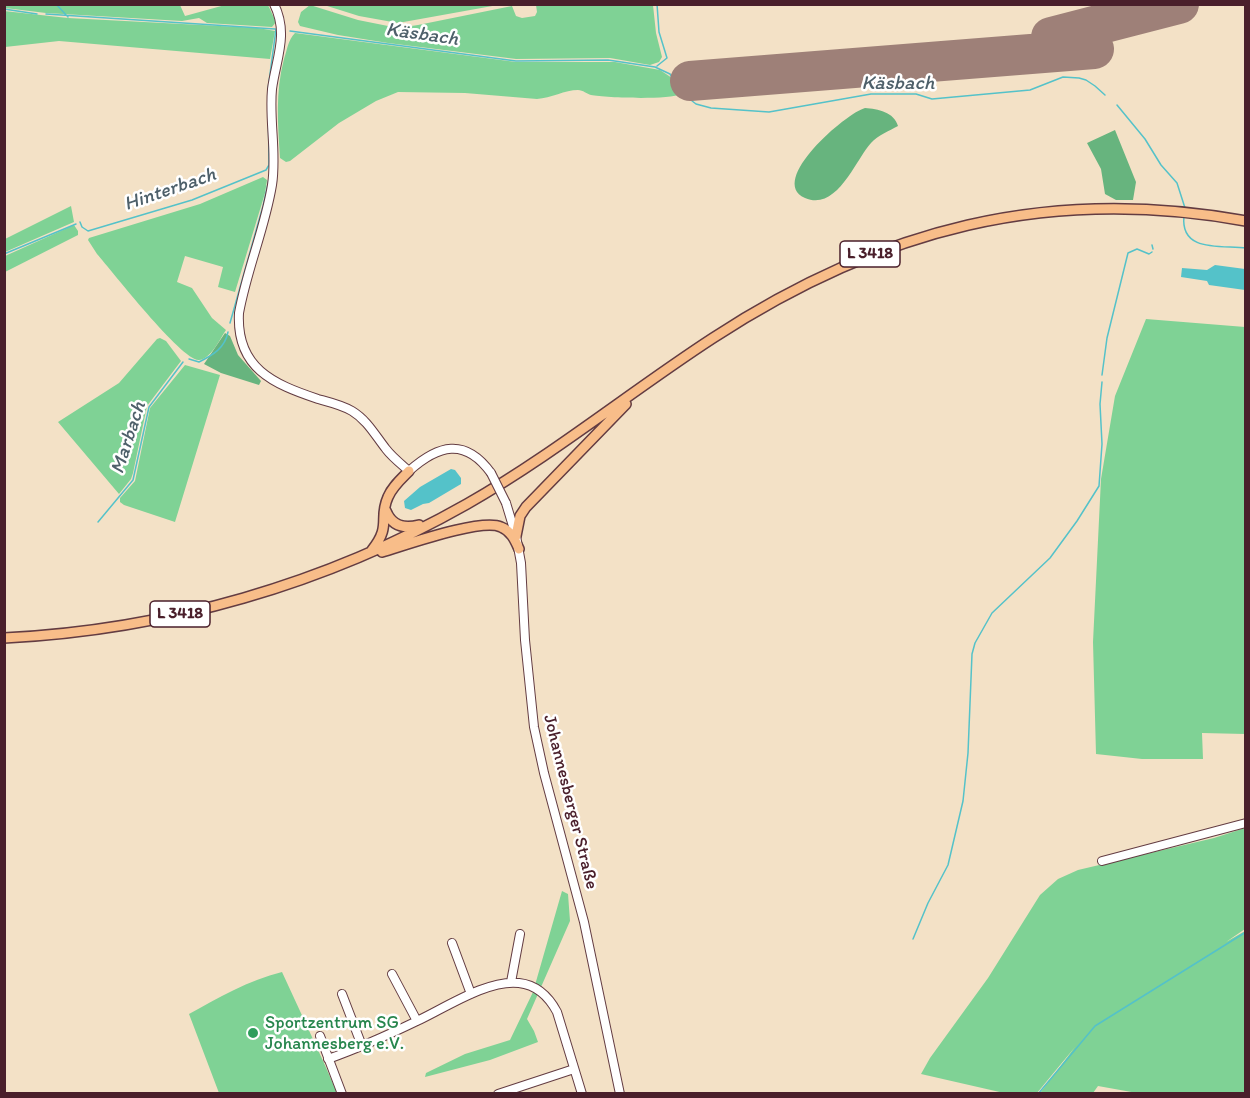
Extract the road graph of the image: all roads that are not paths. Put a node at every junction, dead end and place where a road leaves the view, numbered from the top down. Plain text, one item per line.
1 (274, 4) edge
2 (1245, 220) edge
3 (653, 381) junction
4 (409, 471) junction
5 (385, 506) junction
6 (435, 521) junction
7 (516, 536) junction
8 (519, 549) junction
9 (369, 553) junction
10 (348, 562) junction
11 (4, 638) edge
12 (1245, 823) edge
13 (1102, 861) dead end
14 (520, 934) dead end
15 (452, 943) dead end
16 (392, 974) dead end
17 (511, 982) junction
18 (342, 994) dead end
19 (471, 994) junction
20 (417, 1021) junction
21 (320, 1036) dead end
22 (362, 1046) junction
23 (328, 1059) junction
24 (574, 1069) junction
25 (342, 1094) edge
26 (498, 1094) edge
27 (582, 1094) edge
28 (620, 1094) edge

1 - 4 street
2 - 3 main road, L 3418
3 - 6 main road, L 3418
3 - 7 main road
4 - 5 main road
4 - 7 street, Johannesberger Straße, bridge
5 - 6 main road
5 - 9 main road
6 - 9 main road, L 3418
7 - 8 street, Johannesberger Straße
8 - 10 main road
8 - 28 street, Johannesberger Straße
9 - 10 main road, L 3418
10 - 11 main road, L 3418
12 - 13 street
14 - 17 street
15 - 19 street
16 - 20 street
17 - 19 street
17 - 24 street
18 - 22 street
19 - 20 street
20 - 22 street
21 - 23 street
22 - 23 street
23 - 25 street
24 - 26 street
24 - 27 street

